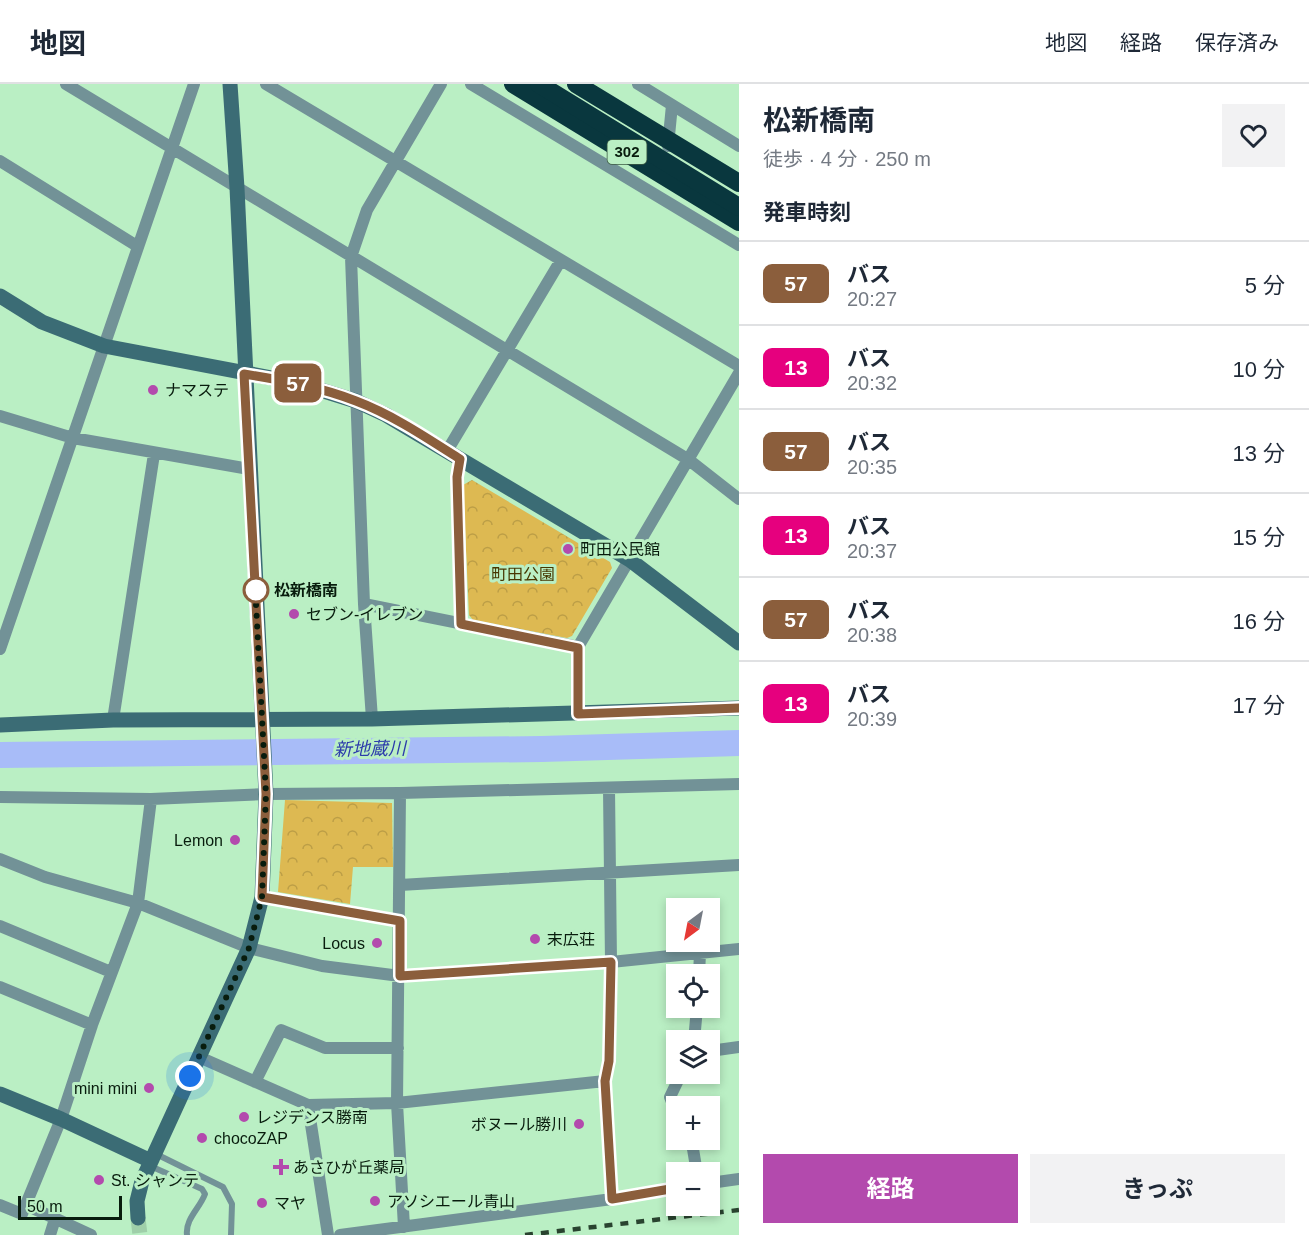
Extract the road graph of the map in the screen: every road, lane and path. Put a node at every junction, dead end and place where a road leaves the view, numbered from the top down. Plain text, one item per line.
1 (66, 84) edge
2 (194, 84) edge
3 (230, 84) edge
4 (266, 84) edge
5 (441, 84) edge
6 (471, 84) edge
7 (513, 84) edge
8 (539, 84) edge
9 (576, 84) edge
10 (638, 84) edge
11 (672, 105) junction
12 (646, 126) junction
13 (739, 146) edge
14 (173, 150) junction
15 (395, 160) junction
16 (0, 161) edge
17 (739, 172) edge
18 (665, 175) junction
19 (739, 183) edge
20 (237, 188) junction
21 (733, 211) edge
22 (696, 220) junction
23 (739, 222) edge
24 (739, 245) edge
25 (137, 246) junction
26 (351, 257) junction
27 (561, 260) junction
28 (0, 296) edge
29 (104, 346) junction
30 (505, 350) junction
31 (739, 366) edge
32 (739, 373) edge
33 (244, 374) junction
34 (356, 401) junction
35 (0, 416) edge
36 (73, 438) junction
37 (154, 454) junction
38 (454, 455) junction
39 (689, 460) junction
40 (249, 469) junction
41 (739, 499) edge
42 (630, 560) junction
43 (364, 604) junction
44 (461, 624) junction
45 (739, 643) edge
46 (578, 648) junction
47 (0, 649) edge
48 (739, 708) edge
49 (578, 714) junction
50 (372, 719) junction
51 (113, 720) junction
52 (262, 721) junction
53 (0, 725) edge
54 (739, 784) edge
55 (609, 789) junction
56 (266, 793) junction
57 (400, 793) junction
58 (0, 797) edge
59 (152, 799) junction
60 (0, 859) edge
61 (739, 865) edge
62 (611, 873) junction
63 (400, 885) junction
64 (262, 897) junction
65 (138, 903) junction
66 (400, 921) junction
67 (0, 926) edge
68 (249, 948) junction
69 (739, 950) edge
70 (700, 953) junction
71 (611, 962) junction
72 (700, 964) edge
73 (111, 972) junction
74 (400, 976) junction
75 (0, 987) edge
76 (92, 1026) junction
77 (739, 1047) edge
78 (398, 1048) junction
79 (720, 1050) edge
80 (199, 1057) junction
81 (605, 1081) junction
82 (255, 1082) junction
83 (0, 1094) edge
84 (397, 1103) junction
85 (308, 1105) junction
86 (61, 1119) junction
87 (151, 1160) junction
88 (739, 1179) edge
89 (720, 1182) edge
90 (666, 1190) edge
91 (612, 1199) junction
92 (0, 1205) edge
93 (26, 1205) junction
94 (138, 1218) tunnel mouth
95 (55, 1219) junction
96 (404, 1227) junction
97 (50, 1235) edge
98 (91, 1235) edge
99 (187, 1235) edge
100 (231, 1235) edge
101 (328, 1235) edge
102 (340, 1235) edge

1 - 14 street
2 - 14 street
3 - 20 street
4 - 15 street
5 - 15 street
6 - 22 street
7 - 18 highway, 302
8 - 21 highway, bridge
9 - 12 highway, bridge
10 - 11 street
11 - 13 street
11 - 18 street
12 - 17 highway, bridge
12 - 19 highway, bridge
14 - 20 street
14 - 25 street
15 - 26 street
15 - 27 street
16 - 25 street
18 - 21 highway, 302
20 - 26 street
20 - 33 street
21 - 22 street
21 - 23 highway, 302
22 - 24 street
25 - 29 street
26 - 30 street
26 - 34 street
27 - 30 street
27 - 31 street
28 - 29 street
29 - 33 street
29 - 36 street
30 - 38 street
30 - 39 street
32 - 39 street
33 - 34 street
33 - 40 street
34 - 38 street
34 - 43 street
35 - 36 street
36 - 37 street
36 - 47 street
37 - 40 street
37 - 51 street
38 - 42 street
38 - 44 street
39 - 41 street
39 - 42 street
40 - 52 street
42 - 45 street
42 - 46 street
43 - 44 street
43 - 50 street
44 - 46 street
46 - 49 street
48 - 49 street
49 - 50 street
50 - 52 street
51 - 52 street
51 - 53 street
52 - 56 street
54 - 55 street
55 - 57 street
55 - 62 street
56 - 57 street
56 - 59 street
56 - 64 street
57 - 63 street
58 - 59 street
59 - 65 street
60 - 65 street
61 - 62 street
62 - 63 street
62 - 71 street
63 - 66 street
64 - 66 street
64 - 68 street
65 - 68 street
65 - 73 street
66 - 74 street
67 - 73 street
68 - 74 street
68 - 80 street
69 - 70 street
70 - 71 street
70 - 72 street
71 - 74 street
71 - 81 street
73 - 76 street
74 - 78 street
75 - 76 street
76 - 86 street
77 - 79 street
78 - 82 street
78 - 84 street
80 - 82 street
80 - 87 street
81 - 84 street
81 - 91 street
82 - 85 street
83 - 86 street
84 - 85 street
84 - 96 street
85 - 101 street
86 - 87 street
86 - 93 street
87 - 94 street
87 - 99 lane
87 - 100 lane
88 - 89 street
90 - 91 street
91 - 96 street
92 - 93 street
93 - 95 street
95 - 97 street
95 - 98 street
96 - 102 street

